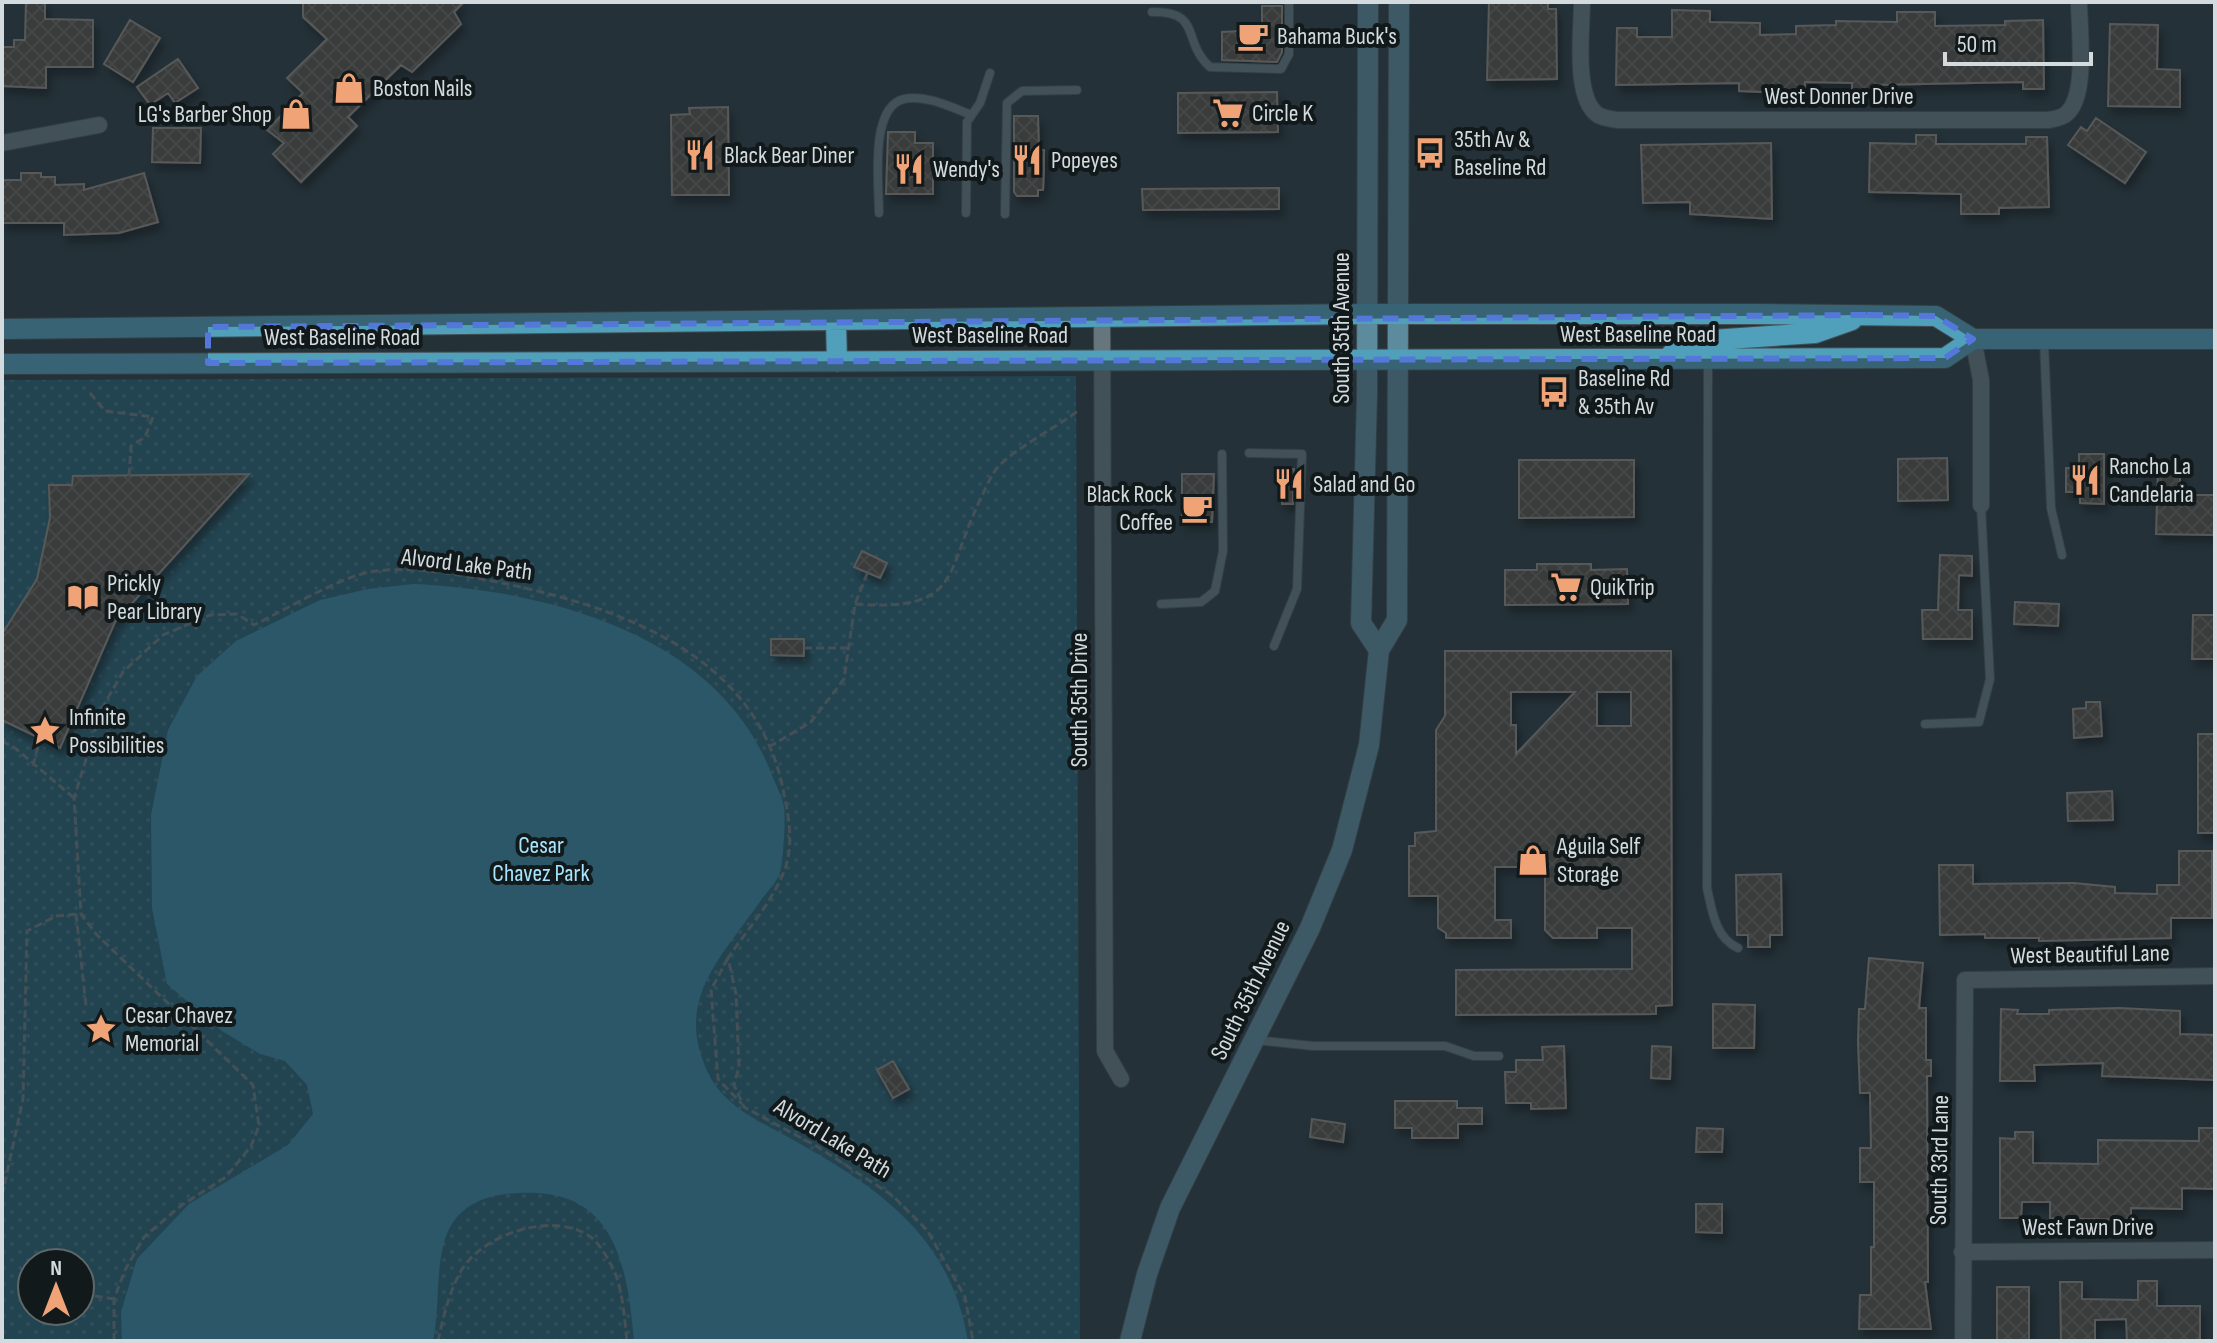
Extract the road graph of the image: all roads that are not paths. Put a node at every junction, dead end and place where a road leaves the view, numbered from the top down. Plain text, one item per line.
1 (1289, 2) edge
2 (1368, 2) edge
3 (1399, 2) edge
4 (1582, 2) edge
5 (2079, 2) edge
6 (1152, 12) dead end
7 (990, 73) dead end
8 (1077, 90) dead end
9 (969, 114) junction
10 (99, 125) dead end
11 (2, 143) edge
12 (879, 213) dead end
13 (966, 213) dead end
14 (1005, 214) dead end
15 (1367, 314) junction
16 (1399, 314) junction
17 (1867, 315) junction
18 (1102, 316) junction
19 (836, 322) junction
20 (208, 327) junction
21 (7, 331) edge
22 (1973, 339) junction
23 (2043, 339) junction
24 (2215, 339) edge
25 (1667, 359) junction
26 (1708, 359) junction
27 (1102, 360) junction
28 (1367, 360) junction
29 (1399, 360) junction
30 (837, 362) junction
31 (208, 363) junction
32 (2, 364) edge
33 (1249, 453) dead end
34 (1222, 454) dead end
35 (1981, 505) joint
36 (2062, 555) dead end
37 (1161, 604) dead end
38 (1274, 646) dead end
39 (1379, 650) junction
40 (1925, 724) dead end
41 (1738, 948) dead end
42 (2215, 976) edge
43 (1965, 980) joint
44 (1255, 1040) junction
45 (1499, 1056) dead end
46 (1121, 1079) dead end
47 (2215, 1250) edge
48 (1962, 1252) junction
49 (1130, 1341) edge
50 (1963, 1341) edge

1 - 6 lane
2 - 15 main road, South 35th Avenue
3 - 16 main road, South 35th Avenue
4 - 5 street, West Donner Drive
7 - 9 lane
8 - 14 lane
9 - 12 lane
9 - 13 lane
10 - 11 street
15 - 16 main road, West Baseline Road
15 - 18 main road, West Baseline Road
15 - 28 main road, South 35th Avenue
16 - 17 main road, West Baseline Road
16 - 29 main road, South 35th Avenue
17 - 22 main road, West Baseline Road
17 - 25 main road
18 - 19 main road, West Baseline Road
18 - 27 street, South 35th Drive
19 - 20 main road, West Baseline Road
19 - 30 main road
20 - 21 main road, West Baseline Road
20 - 31 main road
22 - 23 main road, West Baseline Road
22 - 26 main road, West Baseline Road
22 - 35 street
23 - 24 main road, West Baseline Road
23 - 36 lane
25 - 26 main road, West Baseline Road
25 - 29 main road, West Baseline Road
26 - 41 lane
27 - 28 main road, West Baseline Road
27 - 30 main road, West Baseline Road
27 - 46 street, South 35th Drive
28 - 29 main road, West Baseline Road
28 - 39 main road, South 35th Avenue
29 - 39 main road, South 35th Avenue
30 - 31 main road, West Baseline Road
31 - 32 main road, West Baseline Road
33 - 38 lane
34 - 37 lane
35 - 40 lane
39 - 44 main road, South 35th Avenue
42 - 43 street, West Beautiful Lane
43 - 48 street, South 33rd Lane
44 - 45 lane
44 - 49 main road, South 35th Avenue
47 - 48 street, West Fawn Drive
48 - 50 street, South 33rd Lane

